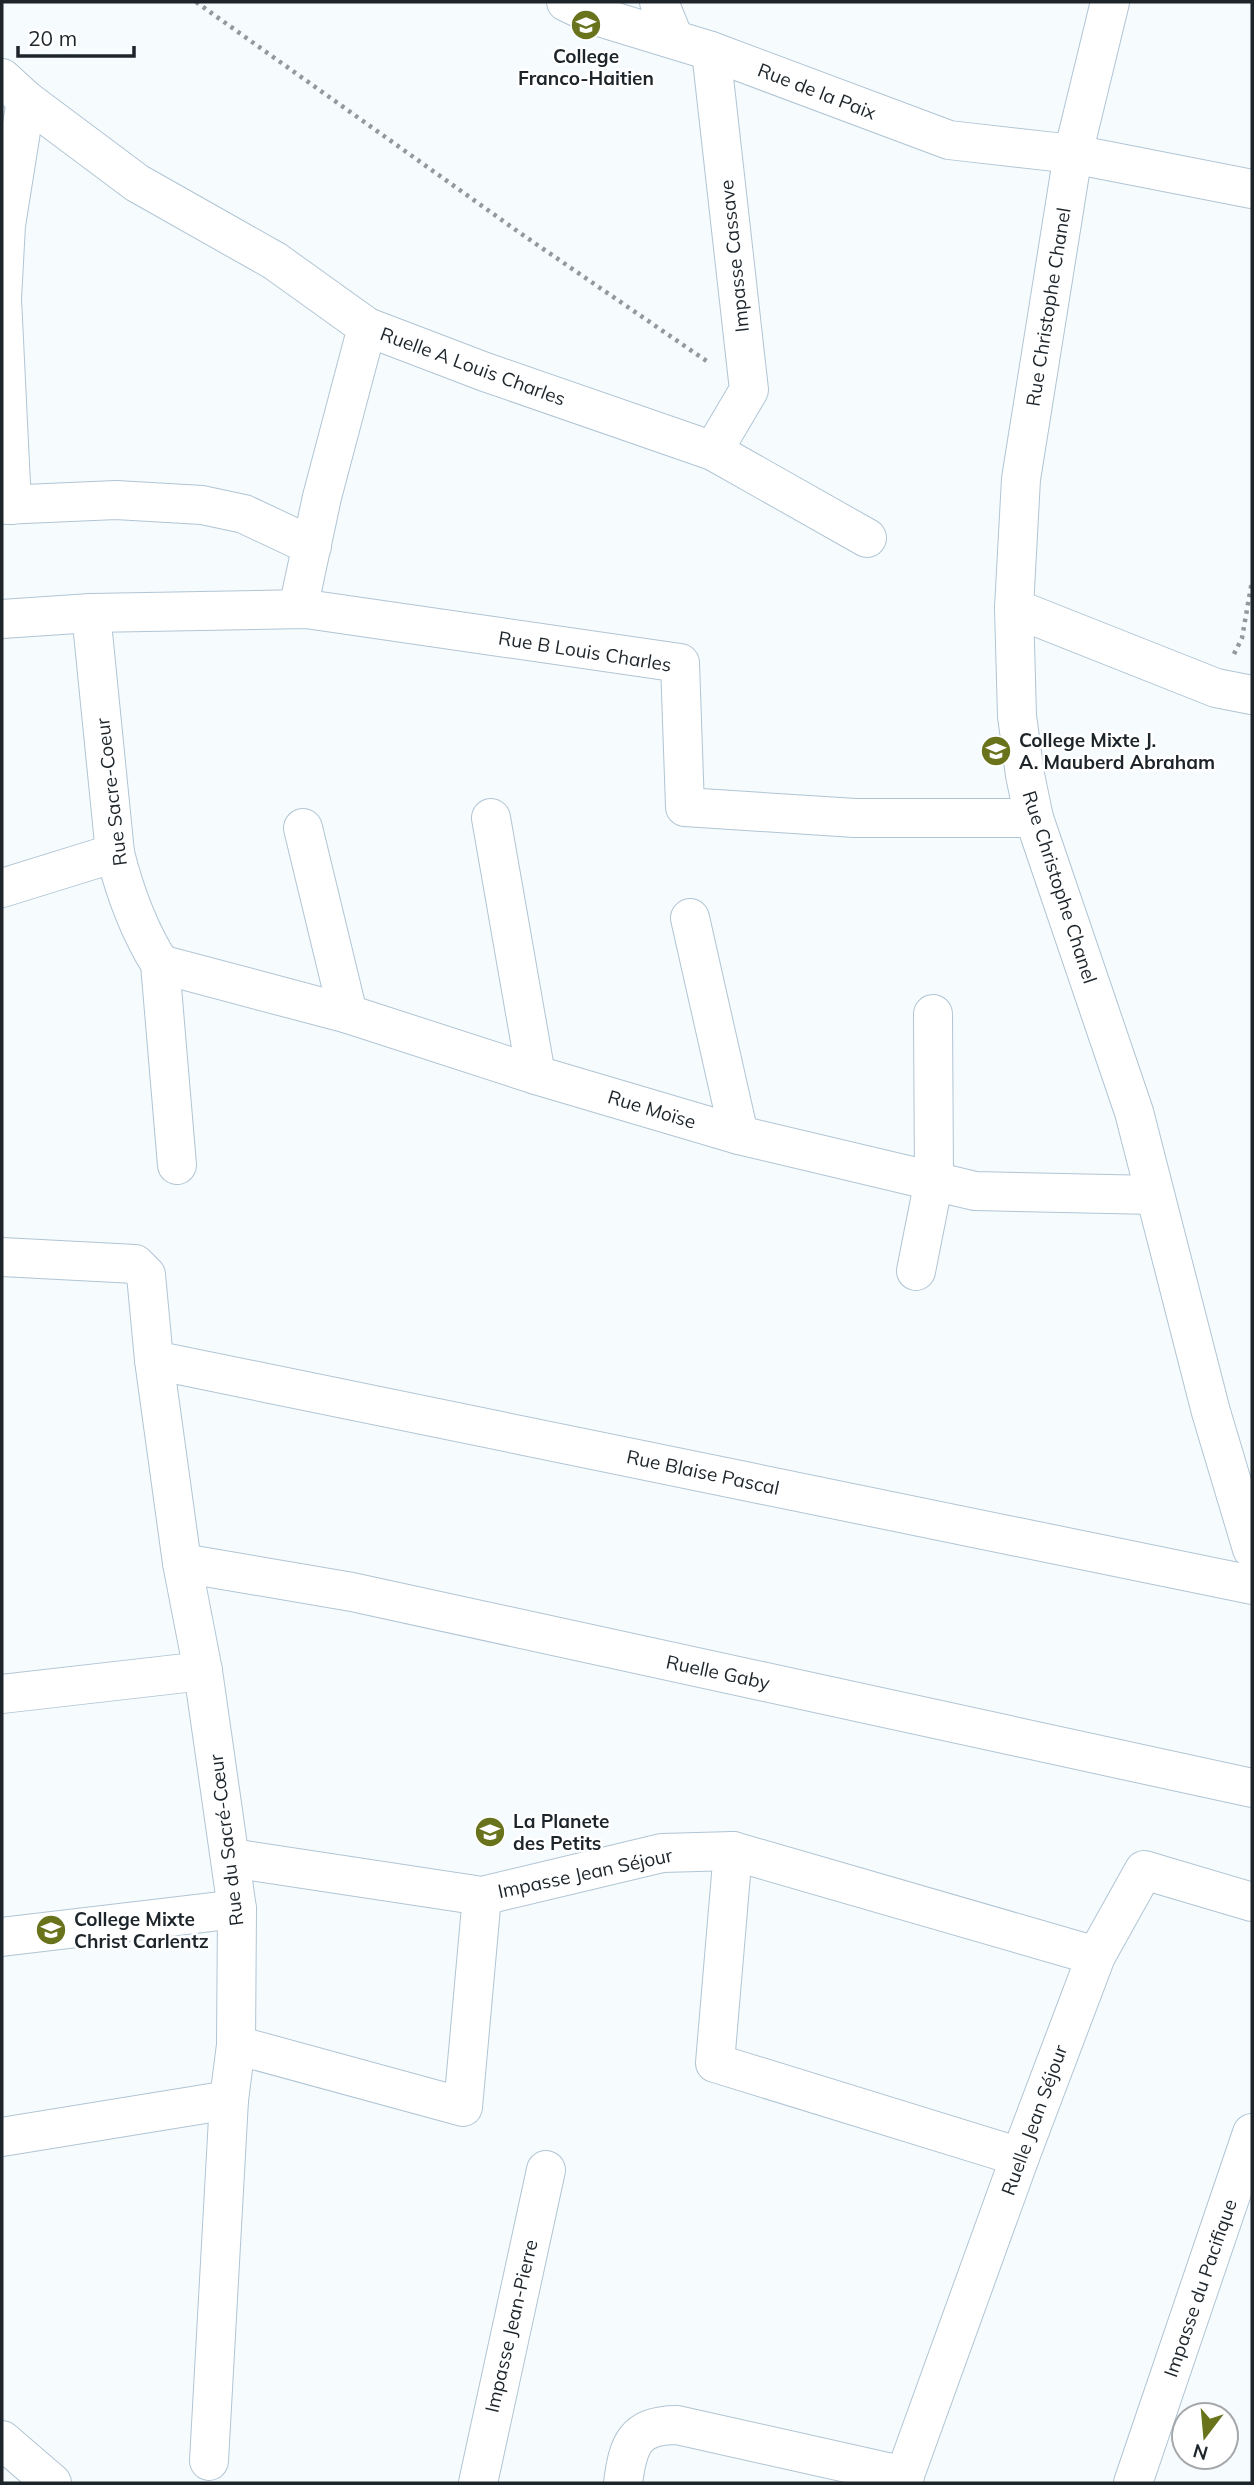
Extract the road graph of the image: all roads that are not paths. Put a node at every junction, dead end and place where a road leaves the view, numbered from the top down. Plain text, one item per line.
1 (566, 2) edge
2 (659, 2) edge
3 (1110, 2) edge
4 (674, 38) junction
5 (711, 51) junction
6 (14, 89) edge
7 (1073, 154) junction
8 (1252, 189) edge
9 (2, 299) edge
10 (367, 327) junction
11 (713, 451) junction
12 (7, 505) edge
13 (867, 538) dead end
14 (312, 546) junction
15 (1014, 608) junction
16 (298, 609) junction
17 (91, 612) junction
18 (2, 619) edge
19 (1234, 691) edge
20 (491, 818) dead end
21 (1034, 818) junction
22 (303, 828) dead end
23 (115, 853) junction
24 (2, 888) edge
25 (690, 918) dead end
26 (160, 964) junction
27 (348, 1014) junction
28 (933, 1014) dead end
29 (536, 1075) junction
30 (739, 1135) junction
31 (177, 1165) dead end
32 (934, 1180) junction
33 (1154, 1195) junction
34 (2, 1255) edge
35 (916, 1271) dead end
36 (154, 1360) junction
37 (1252, 1549) edge
38 (182, 1563) junction
39 (1252, 1585) edge
40 (204, 1671) junction
41 (2, 1694) edge
42 (1252, 1788) edge
43 (733, 1851) junction
44 (231, 1858) junction
45 (482, 1896) junction
46 (1252, 1902) edge
47 (237, 1909) junction
48 (2, 1937) edge
49 (1096, 1956) junction
50 (236, 2046) junction
51 (229, 2100) junction
52 (1252, 2133) edge
53 (2, 2137) edge
54 (1020, 2157) junction
55 (546, 2170) dead end
56 (2, 2440) edge
57 (209, 2461) dead end
58 (904, 2479) edge
59 (52, 2483) edge
60 (478, 2483) edge
61 (623, 2483) edge
62 (1133, 2483) edge

1 - 4 street, Rue de la Paix
2 - 4 street
3 - 7 street, Rue Christophe Chanel
4 - 5 street, Rue de la Paix
5 - 7 street, Rue de la Paix
5 - 11 street, Impasse Cassave
6 - 9 street
6 - 10 street, Ruelle A Louis Charles
7 - 8 street, Rue de la Paix
7 - 15 street, Rue Christophe Chanel
9 - 12 street
10 - 11 street, Ruelle A Louis Charles
10 - 14 street
11 - 13 street, Ruelle A Louis Charles
12 - 14 street
14 - 16 street
15 - 19 street
15 - 21 street, Rue Christophe Chanel
16 - 17 street, Rue B Louis Charles
16 - 21 street, Rue B Louis Charles
17 - 18 street, Rue B Louis Charles
17 - 23 street, Rue Sacre-Coeur
20 - 29 street
21 - 33 street, Rue Christophe Chanel
22 - 27 street
23 - 24 street
23 - 26 street, Rue Sacre-Coeur
25 - 30 street
26 - 27 street, Rue Moïse
26 - 31 street
27 - 29 street, Rue Moïse
28 - 32 street
29 - 30 street, Rue Moïse
30 - 32 street, Rue Moïse
32 - 33 street, Rue Moïse
32 - 35 street
33 - 37 street, Rue Christophe Chanel
34 - 36 street, Rue du Sacré-Cœur
36 - 38 street, Rue du Sacré-Cœur
36 - 39 street, Rue Blaise Pascal
38 - 40 street, Rue du Sacré-Cœur
38 - 42 street, Ruelle Gaby
40 - 41 street
40 - 44 street, Rue du Sacré-Cœur
43 - 45 street, Impasse Jean Séjour
43 - 49 street, Impasse Jean Séjour
43 - 54 street
44 - 45 street, Impasse Jean Séjour
44 - 47 street, Rue du Sacré-Cœur
45 - 50 street
46 - 49 street, Ruelle Jean Séjour
47 - 48 street
47 - 50 street, Rue du Sacré-Cœur
49 - 54 street, Ruelle Jean Séjour
50 - 51 street, Rue du Sacré-Cœur
51 - 53 street
51 - 57 street, Rue du Sacré-Cœur
52 - 62 street, Impasse du Pacifique
54 - 58 street, Ruelle Jean Séjour
55 - 60 street, Impasse Jean-Pierre
56 - 59 street
58 - 61 street

